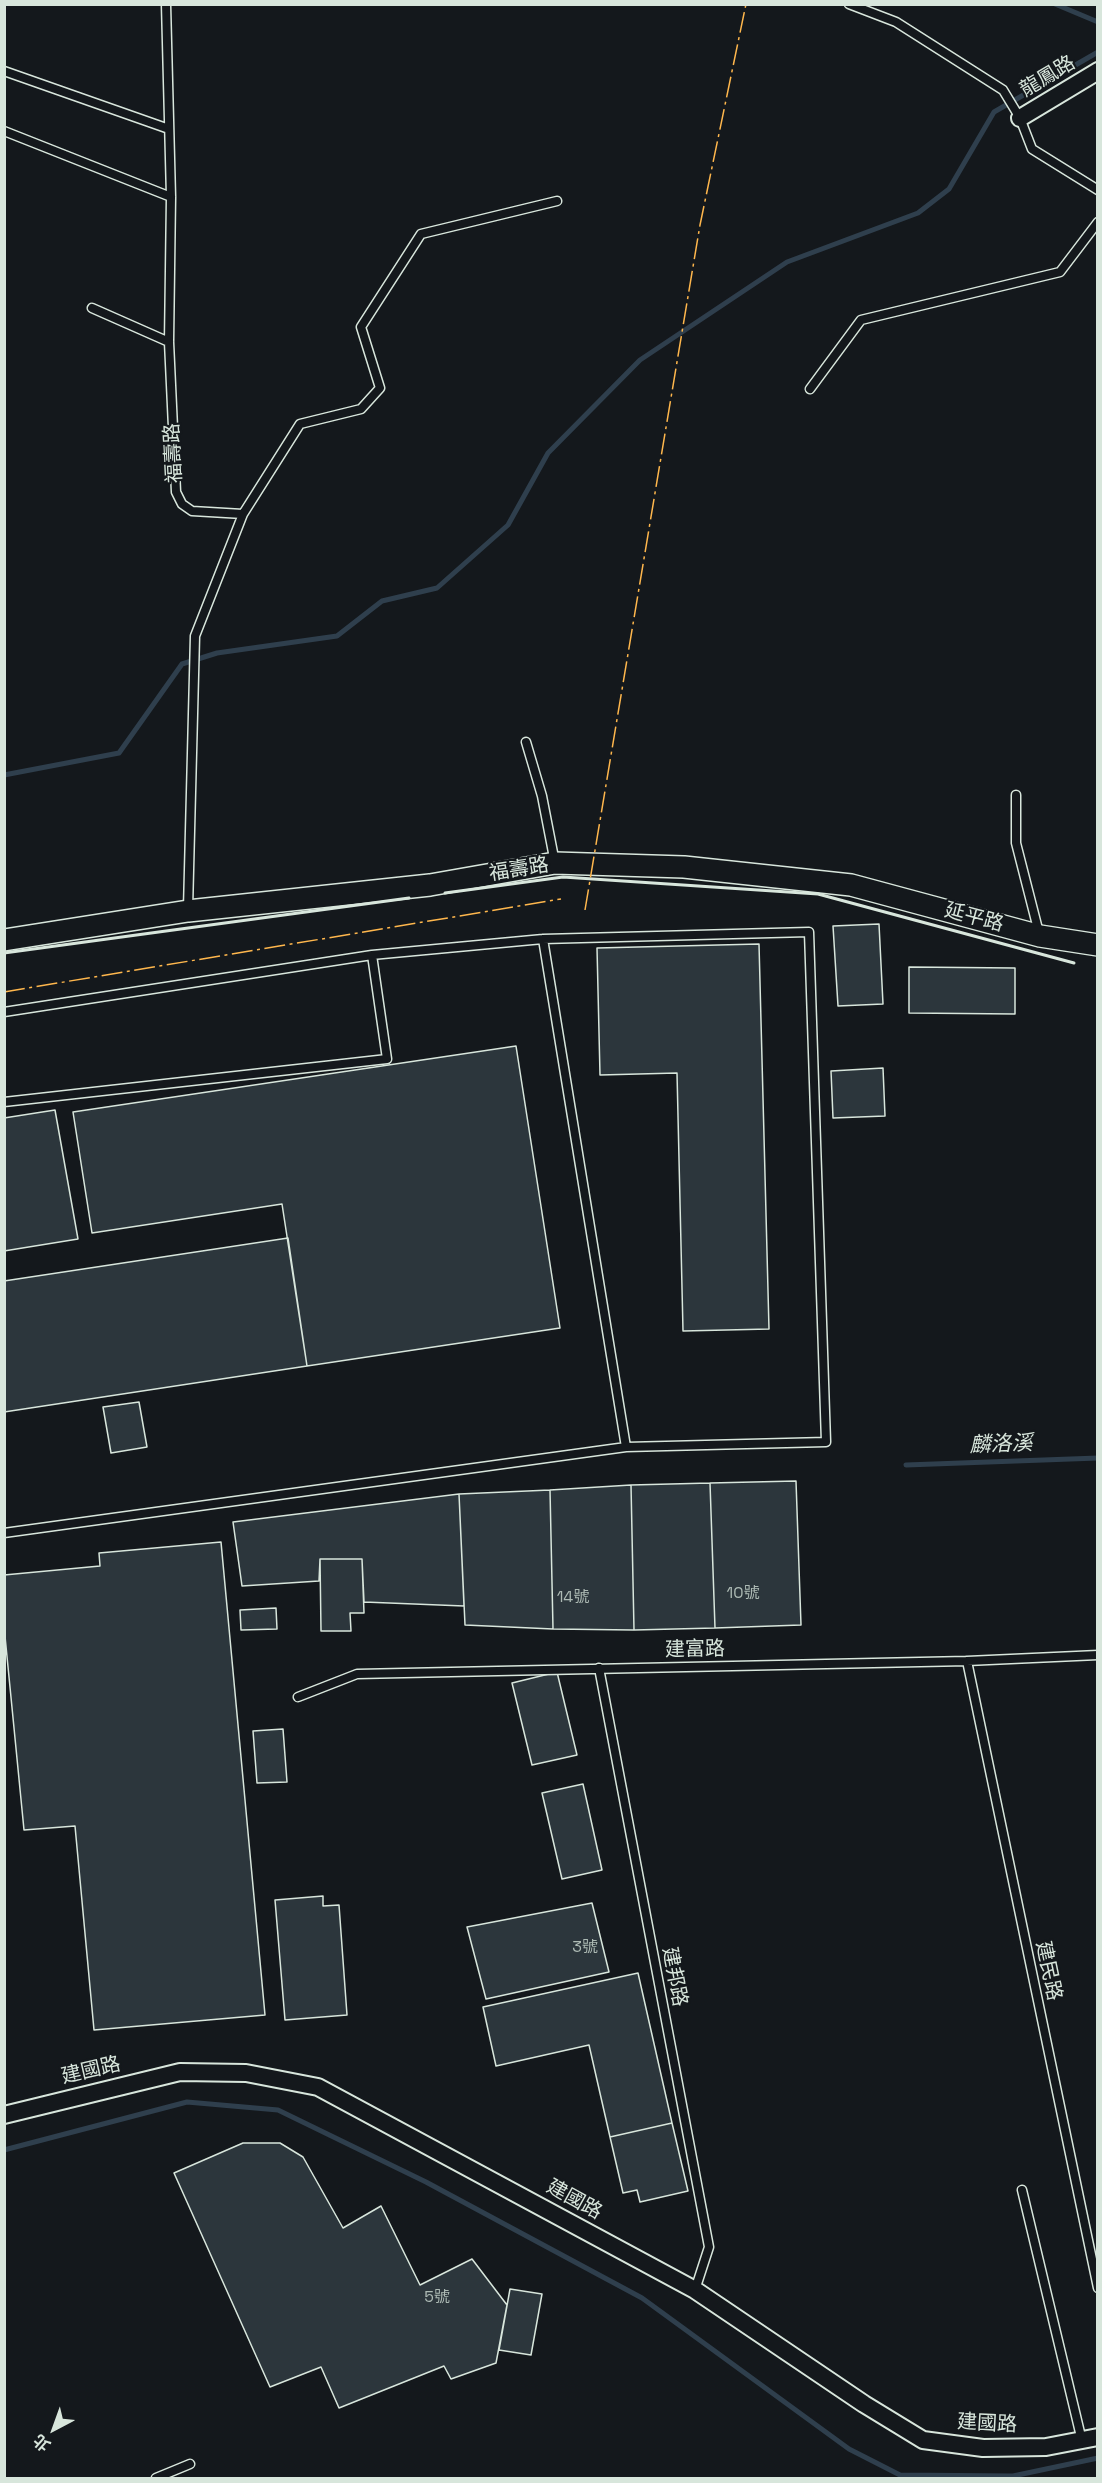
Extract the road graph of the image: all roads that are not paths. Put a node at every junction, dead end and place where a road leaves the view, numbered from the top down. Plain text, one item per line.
1 (166, 4) edge
2 (849, 4) edge
3 (4, 70) edge
4 (1098, 71) edge
5 (1020, 118) junction
6 (170, 129) junction
7 (4, 131) edge
8 (1098, 190) edge
9 (171, 197) junction
10 (557, 201) dead end
11 (1098, 222) edge
12 (92, 308) dead end
13 (169, 342) junction
14 (810, 389) dead end
15 (243, 514) junction
16 (526, 742) dead end
17 (1016, 795) dead end
18 (555, 863) junction
19 (851, 885) joint
20 (188, 911) junction
21 (1040, 936) junction
22 (543, 939) junction
23 (4, 940) edge
24 (1098, 945) edge
25 (372, 955) junction
26 (4, 1012) edge
27 (4, 1102) edge
28 (626, 1447) junction
29 (4, 1533) edge
30 (1098, 1655) edge
31 (967, 1661) junction
32 (599, 1668) junction
33 (297, 1697) dead end
34 (4, 2115) edge
35 (1022, 2190) dead end
36 (1098, 2288) edge
37 (695, 2290) junction
38 (1090, 2439) edge
39 (190, 2464) dead end
40 (156, 2478) edge

1 - 6 lane, 福壽路
2 - 5 lane
3 - 6 lane
4 - 5 street, 龍鳳路
5 - 8 lane
6 - 9 lane, 福壽路
7 - 9 lane
9 - 13 lane, 福壽路
10 - 15 lane
11 - 14 lane
12 - 13 lane
13 - 15 lane, 福壽路
15 - 20 lane
16 - 18 lane
17 - 21 lane
18 - 19 street, 福壽路
18 - 20 street, 福壽路
19 - 21 street, 延平路
20 - 23 street, 福壽路
21 - 24 street, 延平路
22 - 25 lane
22 - 28 lane
22 - 28 lane
25 - 26 lane
25 - 27 lane
28 - 29 lane
30 - 31 lane, 建富路
31 - 32 lane, 建富路
31 - 36 lane, 建民路
32 - 33 lane, 建富路
32 - 37 lane, 建邦路
34 - 37 street, 建國路
35 - 38 lane
37 - 38 street, 建國路
39 - 40 lane

